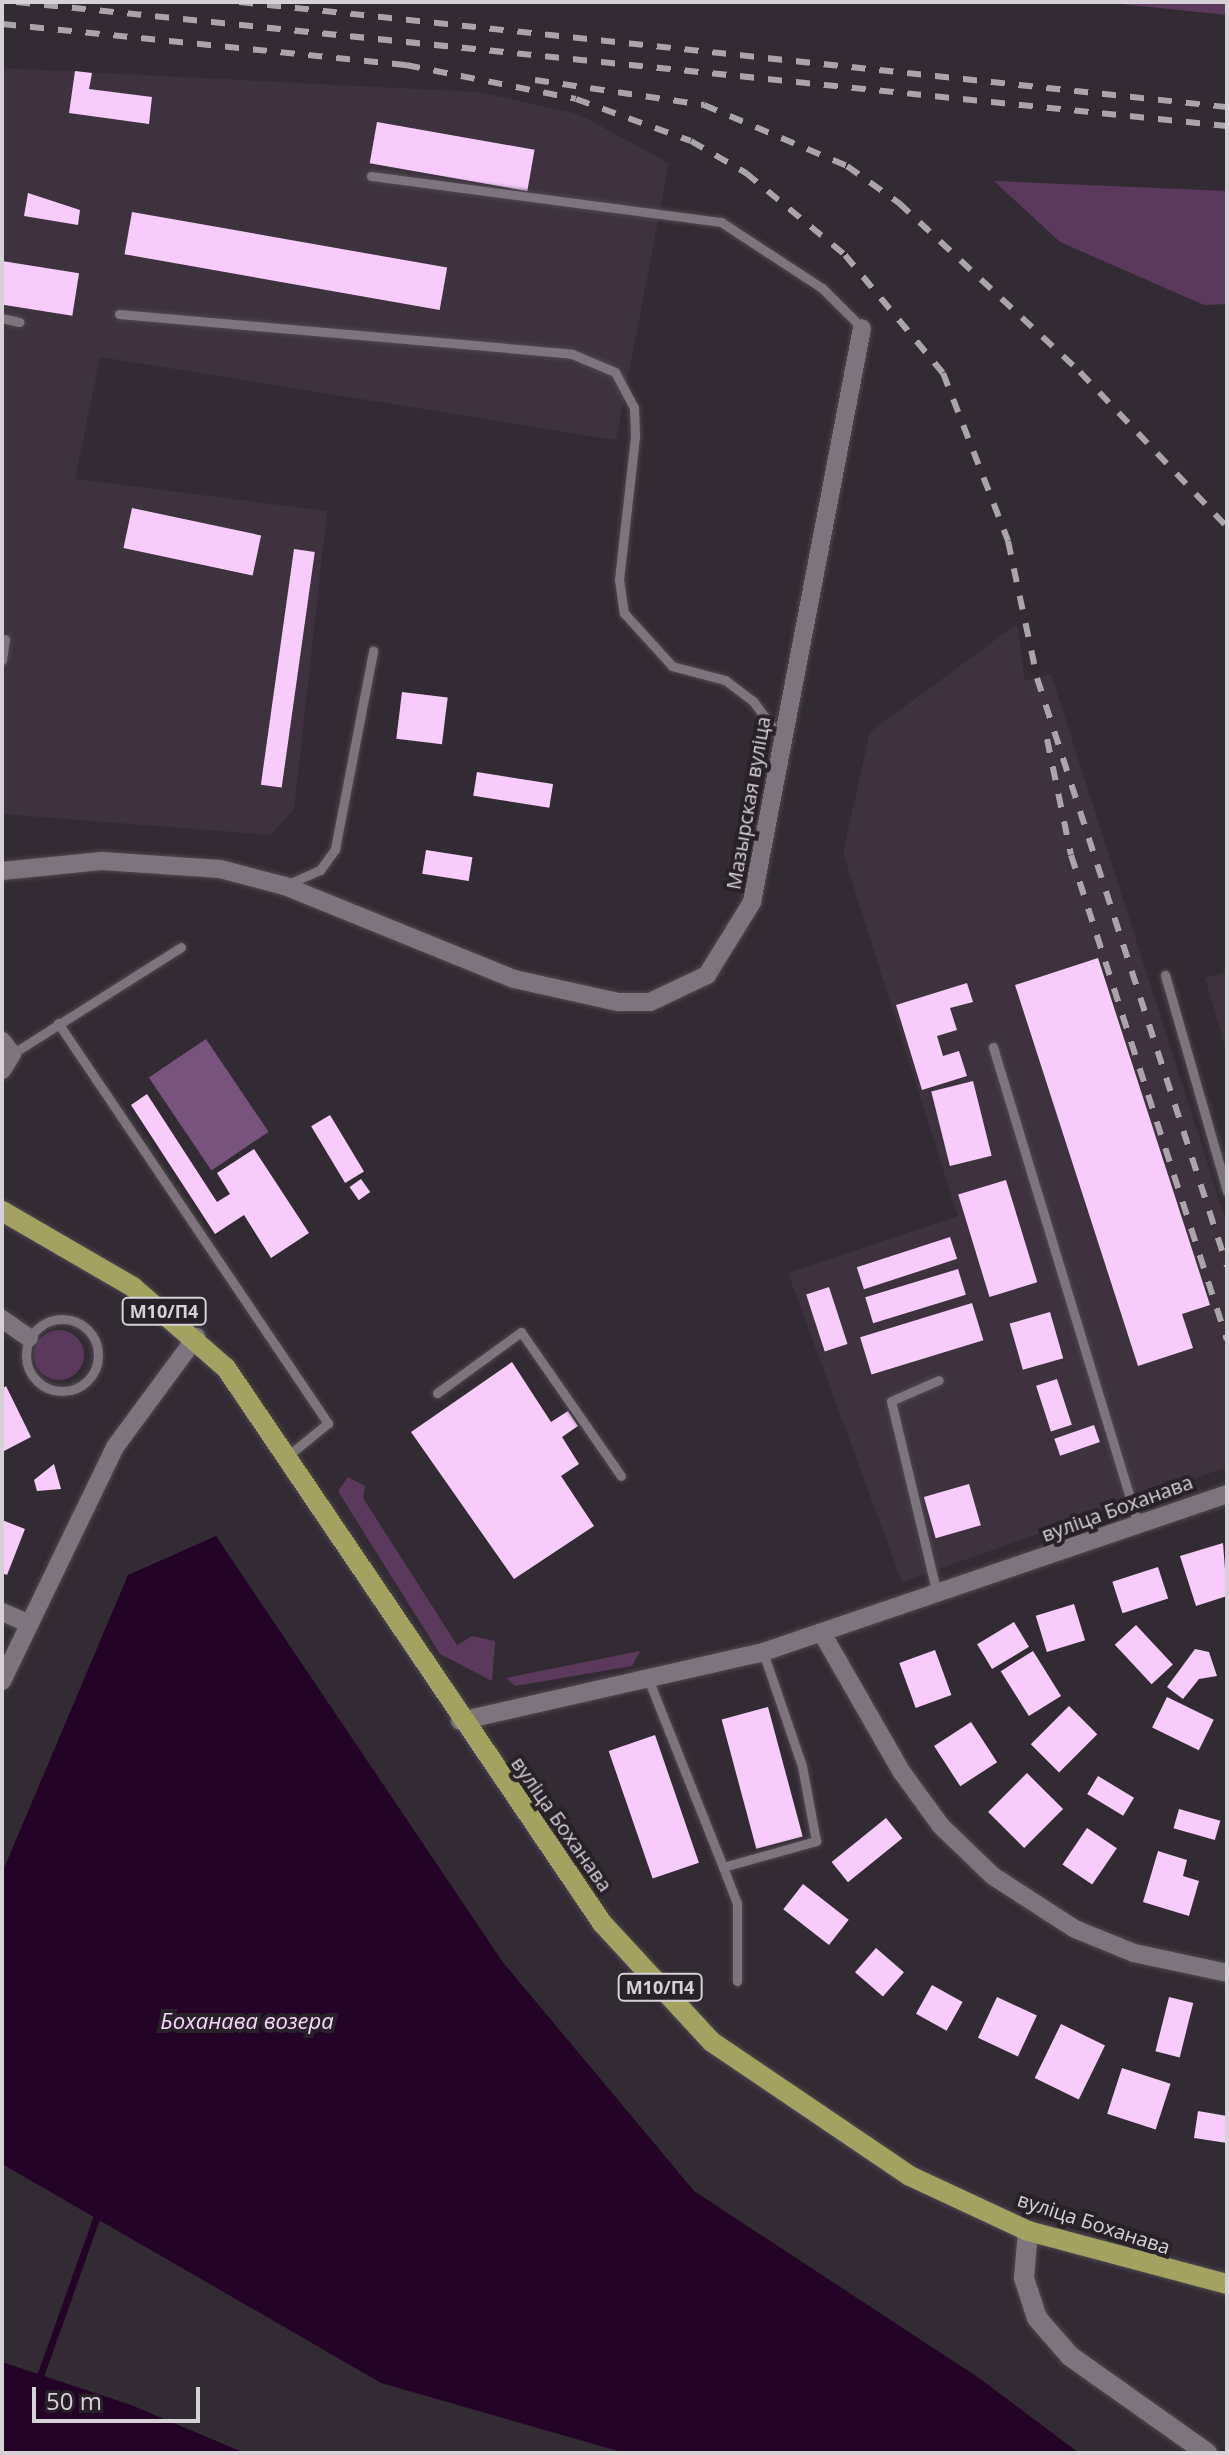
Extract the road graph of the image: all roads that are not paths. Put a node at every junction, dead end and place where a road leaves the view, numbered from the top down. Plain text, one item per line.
1 (371, 176) dead end
2 (119, 314) dead end
3 (2, 318) edge
4 (20, 322) dead end
5 (862, 328) joint
6 (5, 639) dead end
7 (373, 651) dead end
8 (2, 660) edge
9 (782, 740) junction
10 (2, 871) edge
11 (285, 886) junction
12 (181, 947) dead end
13 (1165, 975) dead end
14 (58, 1023) junction
15 (7, 1047) edge
16 (993, 1047) dead end
17 (2, 1070) edge
18 (1227, 1162) edge
19 (1218, 1169) junction
20 (1227, 1191) edge
21 (2, 1211) edge
22 (2, 1319) edge
23 (196, 1337) junction
24 (29, 1338) junction
25 (939, 1380) dead end
26 (437, 1393) dead end
27 (290, 1454) junction
28 (621, 1476) dead end
29 (1227, 1494) edge
30 (1138, 1528) junction
31 (938, 1597) junction
32 (2, 1612) edge
33 (30, 1624) junction
34 (822, 1633) junction
35 (763, 1652) junction
36 (2, 1681) edge
37 (649, 1681) junction
38 (460, 1721) junction
39 (723, 1867) junction
40 (1227, 1973) edge
41 (737, 1981) dead end
42 (1028, 2231) junction
43 (1227, 2284) edge
44 (1207, 2453) edge

1 - 5 lane
2 - 9 lane
3 - 4 lane
5 - 9 street, Мазырская вуліца
6 - 8 lane
7 - 11 lane
9 - 11 street, Мазырская вуліца
10 - 11 street, Мазырская вуліца
12 - 14 lane
13 - 19 lane
14 - 15 lane
14 - 27 lane
15 - 17 street
16 - 30 lane
18 - 19 lane
19 - 20 lane
21 - 23 main road, вуліца Боханава / М10/П4
22 - 24 street
23 - 27 main road, вуліца Боханава / М10/П4
23 - 33 street
24 - 24 lane
25 - 31 lane
26 - 28 lane
27 - 38 main road, вуліца Боханава / М10/П4
29 - 30 street, вуліца Боханава
30 - 31 street, вуліца Боханава
31 - 34 street, вуліца Боханава
32 - 33 street
33 - 36 street
34 - 35 street, вуліца Боханава
34 - 40 street
35 - 37 street, вуліца Боханава
35 - 39 lane
37 - 38 street, вуліца Боханава
37 - 39 lane
38 - 42 main road, вуліца Боханава / М10/П4
39 - 41 lane
42 - 43 main road, вуліца Боханава / М10/П4
42 - 44 street

